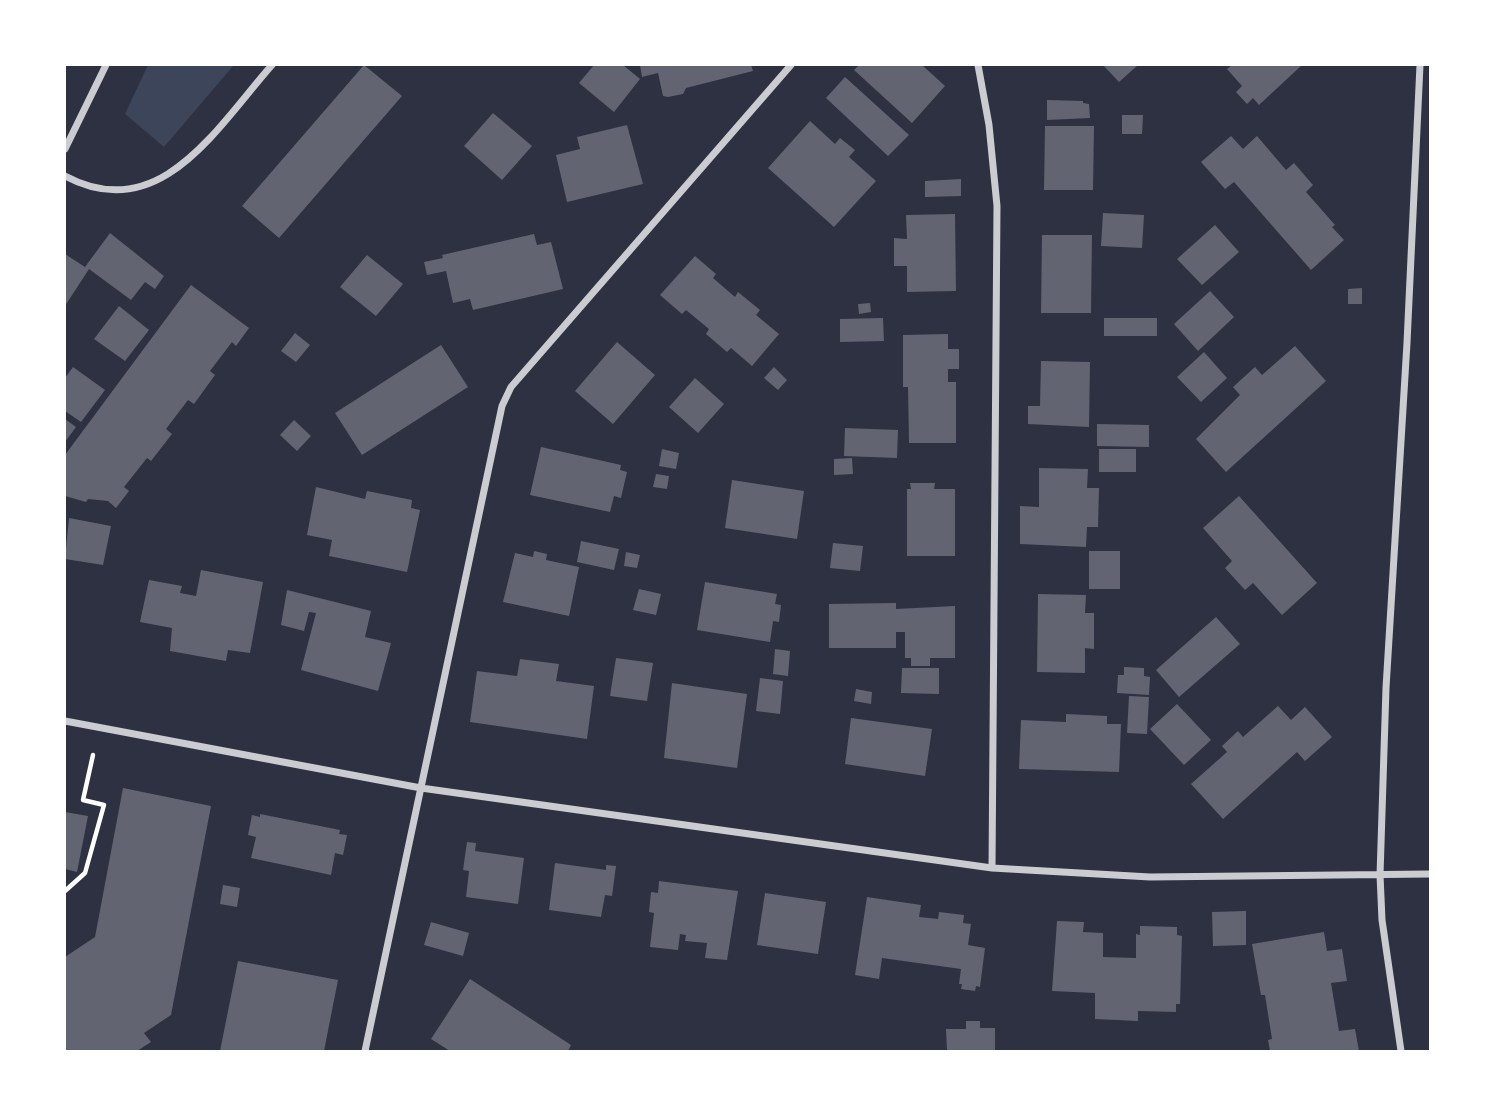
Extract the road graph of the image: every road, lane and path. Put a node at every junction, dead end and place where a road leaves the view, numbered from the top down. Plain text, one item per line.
1 (106, 65) edge
2 (272, 65) edge
3 (791, 65) edge
4 (978, 65) edge
5 (1420, 65) edge
6 (65, 149) edge
7 (65, 176) edge
8 (65, 721) edge
9 (93, 755) dead end
10 (421, 788) junction
11 (992, 868) junction
12 (1430, 874) edge
13 (1380, 875) junction
14 (65, 891) edge
15 (365, 1051) edge
16 (1401, 1051) edge

1 - 6 street
2 - 7 street
3 - 10 street
4 - 11 street
5 - 13 street
8 - 10 street
9 - 14 path
10 - 11 street
10 - 15 street
11 - 13 street
12 - 13 street
13 - 16 street

